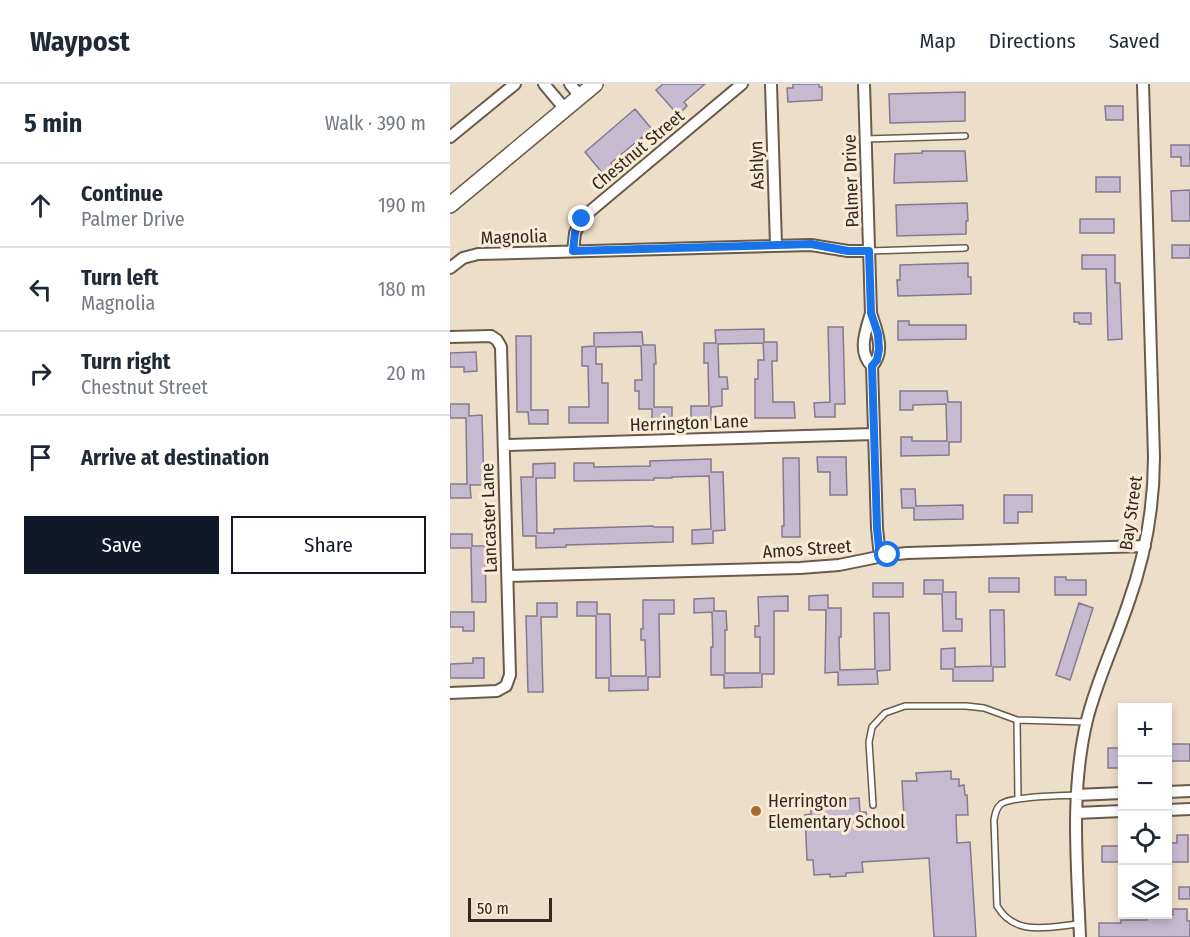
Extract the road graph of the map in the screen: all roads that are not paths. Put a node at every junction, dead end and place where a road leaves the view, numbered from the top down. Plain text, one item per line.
1 (515, 84) edge
2 (544, 84) edge
3 (595, 84) edge
4 (742, 84) edge
5 (771, 84) edge
6 (864, 84) edge
7 (1143, 84) edge
8 (575, 90) edge
9 (565, 109) junction
10 (965, 136) dead end
11 (450, 137) edge
12 (866, 139) junction
13 (450, 205) edge
14 (776, 245) junction
15 (965, 248) dead end
16 (573, 251) junction
17 (869, 251) junction
18 (450, 268) edge
19 (450, 337) edge
20 (874, 434) junction
21 (504, 445) junction
22 (1144, 546) junction
23 (880, 557) junction
24 (508, 576) junction
25 (450, 693) edge
26 (1017, 720) junction
27 (1086, 722) junction
28 (1190, 791) edge
29 (1172, 792) edge
30 (1118, 794) edge
31 (1076, 795) junction
32 (1018, 799) junction
33 (873, 805) dead end
34 (1190, 809) edge
35 (1172, 810) edge
36 (1118, 811) edge
37 (1076, 813) junction
38 (1079, 924) junction
39 (1080, 937) edge

1 - 11 street
2 - 9 street
3 - 8 main road
4 - 16 street, Chestnut Street
5 - 14 street, Ashlyn
6 - 12 street, Palmer Drive
7 - 22 street, Bay Street
8 - 9 main road
9 - 13 main road
10 - 12 lane
12 - 17 street, Palmer Drive
14 - 16 street, Magnolia
14 - 17 street, Magnolia
15 - 17 lane
16 - 18 street, Magnolia
17 - 20 street, Palmer Drive
19 - 21 street, Lancaster Lane
20 - 21 street, Herrington Lane
20 - 23 street, Palmer Drive
21 - 24 street, Lancaster Lane
22 - 23 street, Amos Street
22 - 27 street, Bay Street
23 - 24 street, Amos Street
24 - 25 street, Lancaster Lane
26 - 27 lane
26 - 32 lane
26 - 33 lane
27 - 31 street, Bay Street
28 - 29 street
30 - 31 street
31 - 32 lane
31 - 37 street, Bay Street
32 - 38 lane
34 - 35 street
36 - 37 street
37 - 38 street, Bay Street
38 - 39 street, Bay Street

